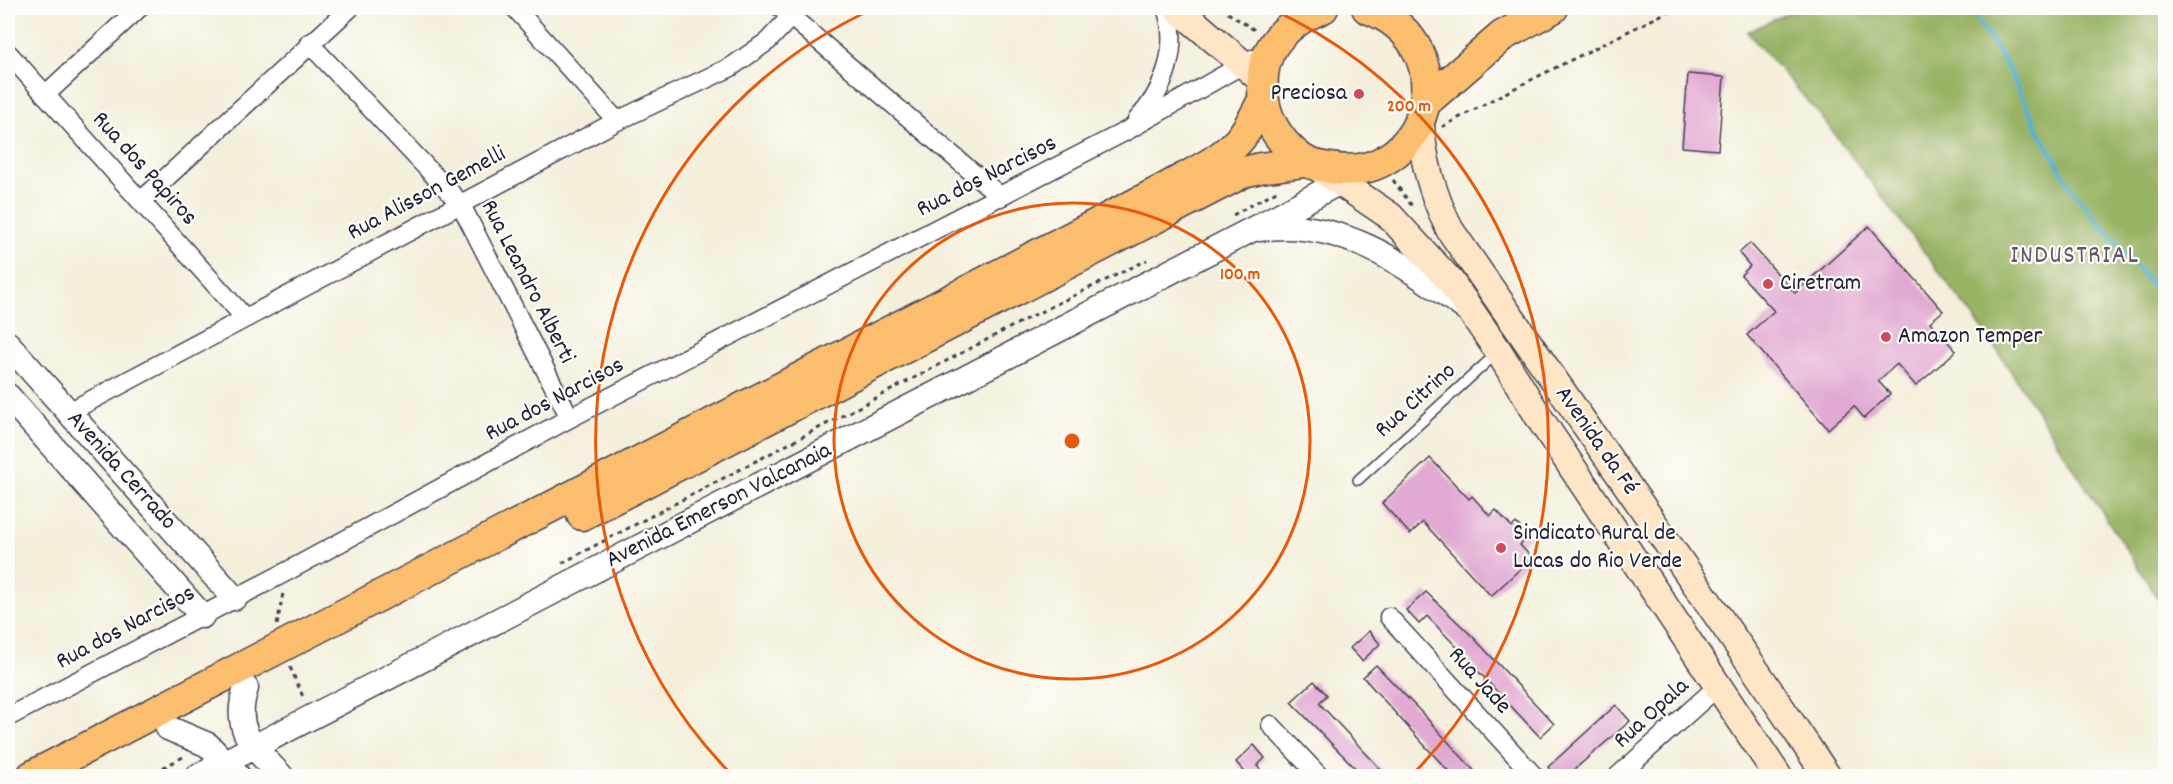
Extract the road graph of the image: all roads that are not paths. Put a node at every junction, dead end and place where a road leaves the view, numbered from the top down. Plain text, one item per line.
1 (139, 8) edge
2 (350, 8) edge
3 (515, 8) edge
4 (1166, 8) edge
5 (1177, 8) edge
6 (1323, 8) edge
7 (1366, 8) edge
8 (1553, 8) edge
9 (790, 11) edge
10 (309, 43) junction
11 (8, 53) edge
12 (1257, 82) junction
13 (45, 95) junction
14 (1422, 120) junction
15 (617, 121) junction
16 (1128, 130) junction
17 (1303, 171) junction
18 (1352, 175) junction
19 (1001, 197) junction
20 (141, 201) junction
21 (460, 203) junction
22 (1235, 226) junction
23 (1474, 315) junction
24 (245, 318) junction
25 (8, 344) edge
26 (1499, 351) junction
27 (8, 396) edge
28 (69, 412) junction
29 (570, 418) junction
30 (1358, 480) dead end
31 (1693, 582) junction
32 (234, 598) junction
33 (1663, 604) junction
34 (202, 616) junction
35 (1389, 617) dead end
36 (1717, 687) junction
37 (246, 688) junction
38 (8, 717) edge
39 (1271, 725) dead end
40 (168, 728) junction
41 (1796, 732) junction
42 (255, 748) junction
43 (1771, 766) edge
44 (231, 770) edge
45 (32, 777) edge
46 (75, 777) edge
47 (198, 777) edge
48 (281, 777) edge
49 (1319, 777) edge
50 (1534, 777) edge
51 (1618, 777) edge
52 (1827, 777) edge

1 - 13 street
2 - 10 street
3 - 15 street
4 - 16 street, Rua dos Narcisos
5 - 12 main road
6 - 12 main road
7 - 14 main road
8 - 14 main road
9 - 15 street, Rua Alisson Gemelli
9 - 19 street
10 - 20 street
10 - 21 street, Rua Leandro Alberti
11 - 13 street, Rua dos Papiros
12 - 16 street, Rua dos Narcisos
12 - 17 main road
12 - 45 main road
13 - 20 street, Rua dos Papiros
14 - 18 main road
14 - 31 main road, Avenida da Fé
15 - 21 street, Rua Alisson Gemelli
16 - 19 street, Rua dos Narcisos
17 - 18 main road
17 - 37 main road
18 - 22 street
18 - 23 main road, Avenida da Fé
19 - 29 street, Rua dos Narcisos
20 - 24 street, Rua dos Papiros
21 - 24 street, Rua Alisson Gemelli
21 - 29 street, Rua Leandro Alberti
22 - 23 street
22 - 42 street, Avenida Emerson Valcanaia
23 - 26 main road, Avenida da Fé
24 - 28 street, Rua Alisson Gemelli
25 - 28 street, Avenida Cerrado
26 - 30 lane, Rua Citrino
26 - 33 main road, Avenida da Fé
27 - 34 street, Avenida Cerrado
28 - 32 street, Avenida Cerrado
29 - 32 street, Rua dos Narcisos
31 - 33 main road
31 - 41 main road, Avenida da Fé
32 - 34 street, Rua dos Narcisos
33 - 36 main road, Avenida da Fé
34 - 38 street, Rua dos Narcisos
35 - 50 street, Rua Jade
36 - 43 main road, Avenida da Fé
36 - 51 street, Rua Opala
37 - 40 main road
37 - 42 street
39 - 49 street
40 - 44 street
40 - 46 main road
41 - 43 main road
41 - 52 main road, Avenida da Fé
42 - 44 street, Avenida Emerson Valcanaia
42 - 48 street
44 - 47 street, Avenida Emerson Valcanaia

